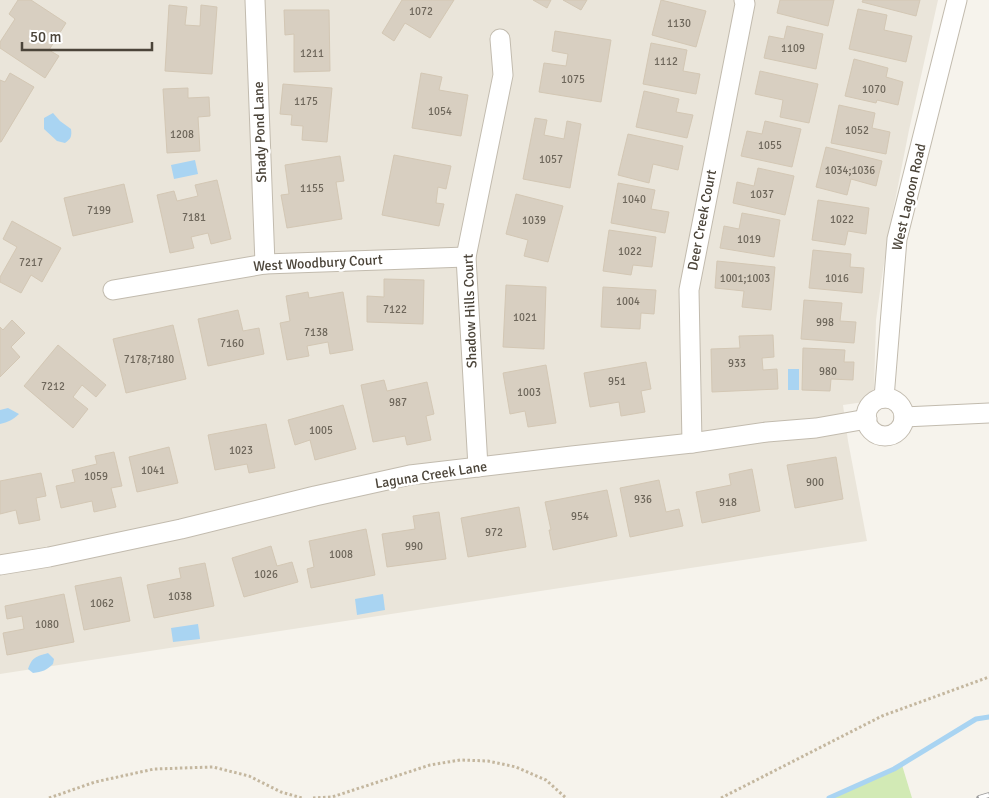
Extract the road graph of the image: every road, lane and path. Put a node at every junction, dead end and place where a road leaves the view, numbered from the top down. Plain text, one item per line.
1 (255, 0) edge
2 (744, 0) edge
3 (958, 0) edge
4 (500, 39) dead end
5 (466, 257) junction
6 (265, 264) junction
7 (112, 290) dead end
8 (884, 398) junction
9 (989, 412) edge
10 (904, 417) junction
11 (867, 419) junction
12 (692, 443) junction
13 (478, 467) junction
14 (0, 565) edge
15 (989, 677) edge
16 (49, 798) edge
17 (302, 798) edge
18 (313, 798) edge
19 (566, 798) edge
20 (721, 798) edge

1 - 6 street, Shady Pond Lane
2 - 12 street, Deer Creek Court
3 - 8 street, West Lagoon Road
4 - 5 street, Shadow Hills Court
5 - 6 street, West Woodbury Court
5 - 13 street, Shadow Hills Court
6 - 7 street, West Woodbury Court
8 - 10 street
8 - 11 street
9 - 10 street
10 - 11 street
11 - 12 street, Laguna Creek Lane
12 - 13 street, Laguna Creek Lane
13 - 14 street, Laguna Creek Lane
15 - 20 path
16 - 17 path
18 - 19 path

